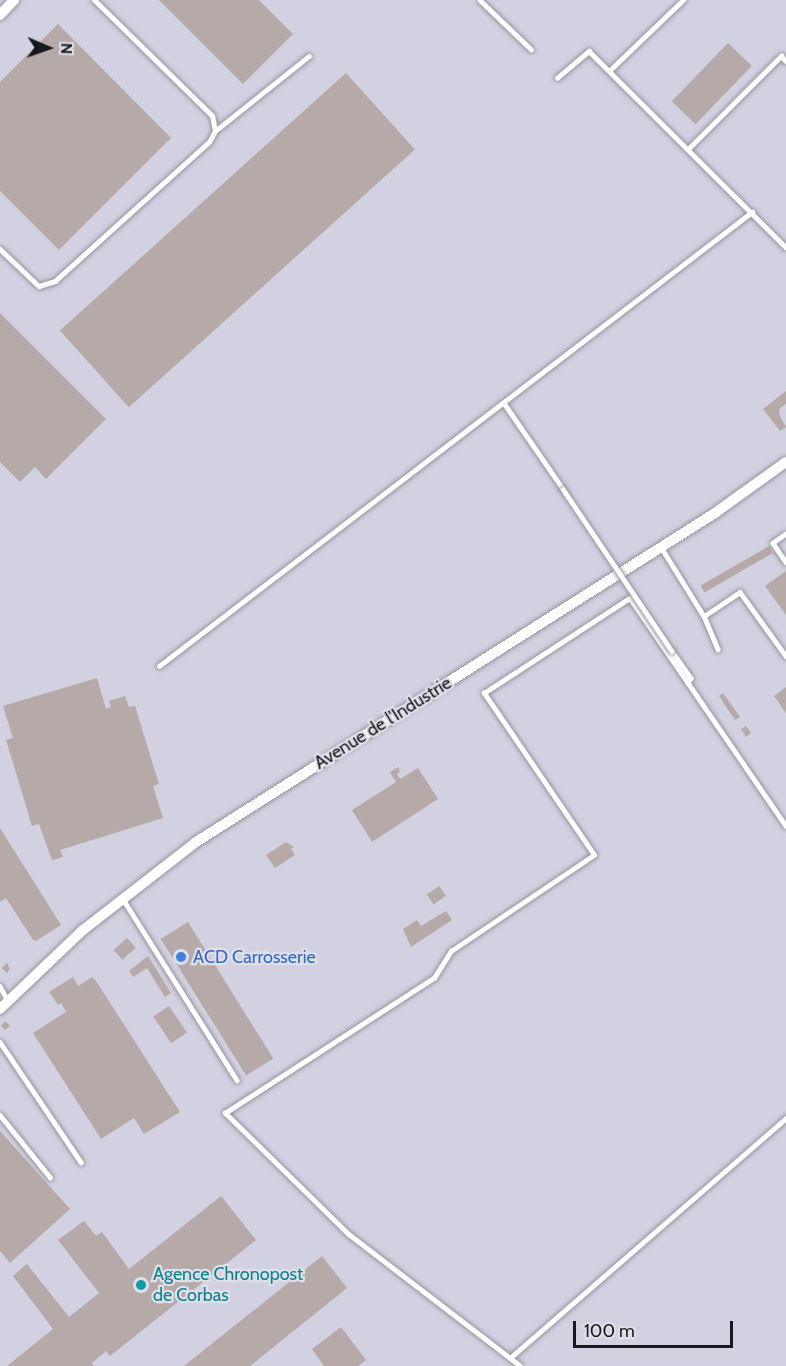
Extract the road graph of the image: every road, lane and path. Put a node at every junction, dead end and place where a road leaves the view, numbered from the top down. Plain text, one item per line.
1 (15, 0) edge
2 (94, 0) edge
3 (480, 0) edge
4 (683, 0) edge
5 (0, 15) edge
6 (531, 49) dead end
7 (309, 56) dead end
8 (786, 61) edge
9 (609, 71) junction
10 (557, 78) dead end
11 (215, 130) junction
12 (688, 149) junction
13 (752, 212) junction
14 (786, 248) edge
15 (0, 249) edge
16 (504, 403) junction
17 (786, 462) edge
18 (786, 534) edge
19 (661, 547) junction
20 (786, 562) edge
21 (704, 616) junction
22 (718, 649) dead end
23 (786, 656) edge
24 (159, 666) dead end
25 (688, 683) junction
26 (786, 826) edge
27 (123, 898) junction
28 (0, 986) edge
29 (9, 1001) junction
30 (0, 1009) edge
31 (0, 1042) edge
32 (237, 1080) dead end
33 (0, 1115) edge
34 (786, 1118) edge
35 (81, 1162) dead end
36 (50, 1177) dead end
37 (510, 1358) junction
38 (520, 1366) edge

1 - 5 street
2 - 11 lane
3 - 6 lane
4 - 9 lane
7 - 11 lane
8 - 12 lane
9 - 10 lane
9 - 12 lane
11 - 15 lane
12 - 13 lane
13 - 14 lane
13 - 16 lane
16 - 24 lane
16 - 25 lane, bridge
17 - 19 street, Avenue de l'Industrie
18 - 20 lane
19 - 21 lane
19 - 27 street, Avenue de l'Industrie
21 - 22 lane
21 - 23 lane
25 - 26 lane
25 - 37 lane
27 - 29 street, Avenue de l'Industrie
27 - 32 lane
28 - 29 lane
29 - 30 street, Avenue de l'Industrie
31 - 35 lane
33 - 36 lane
34 - 37 lane
37 - 38 lane

